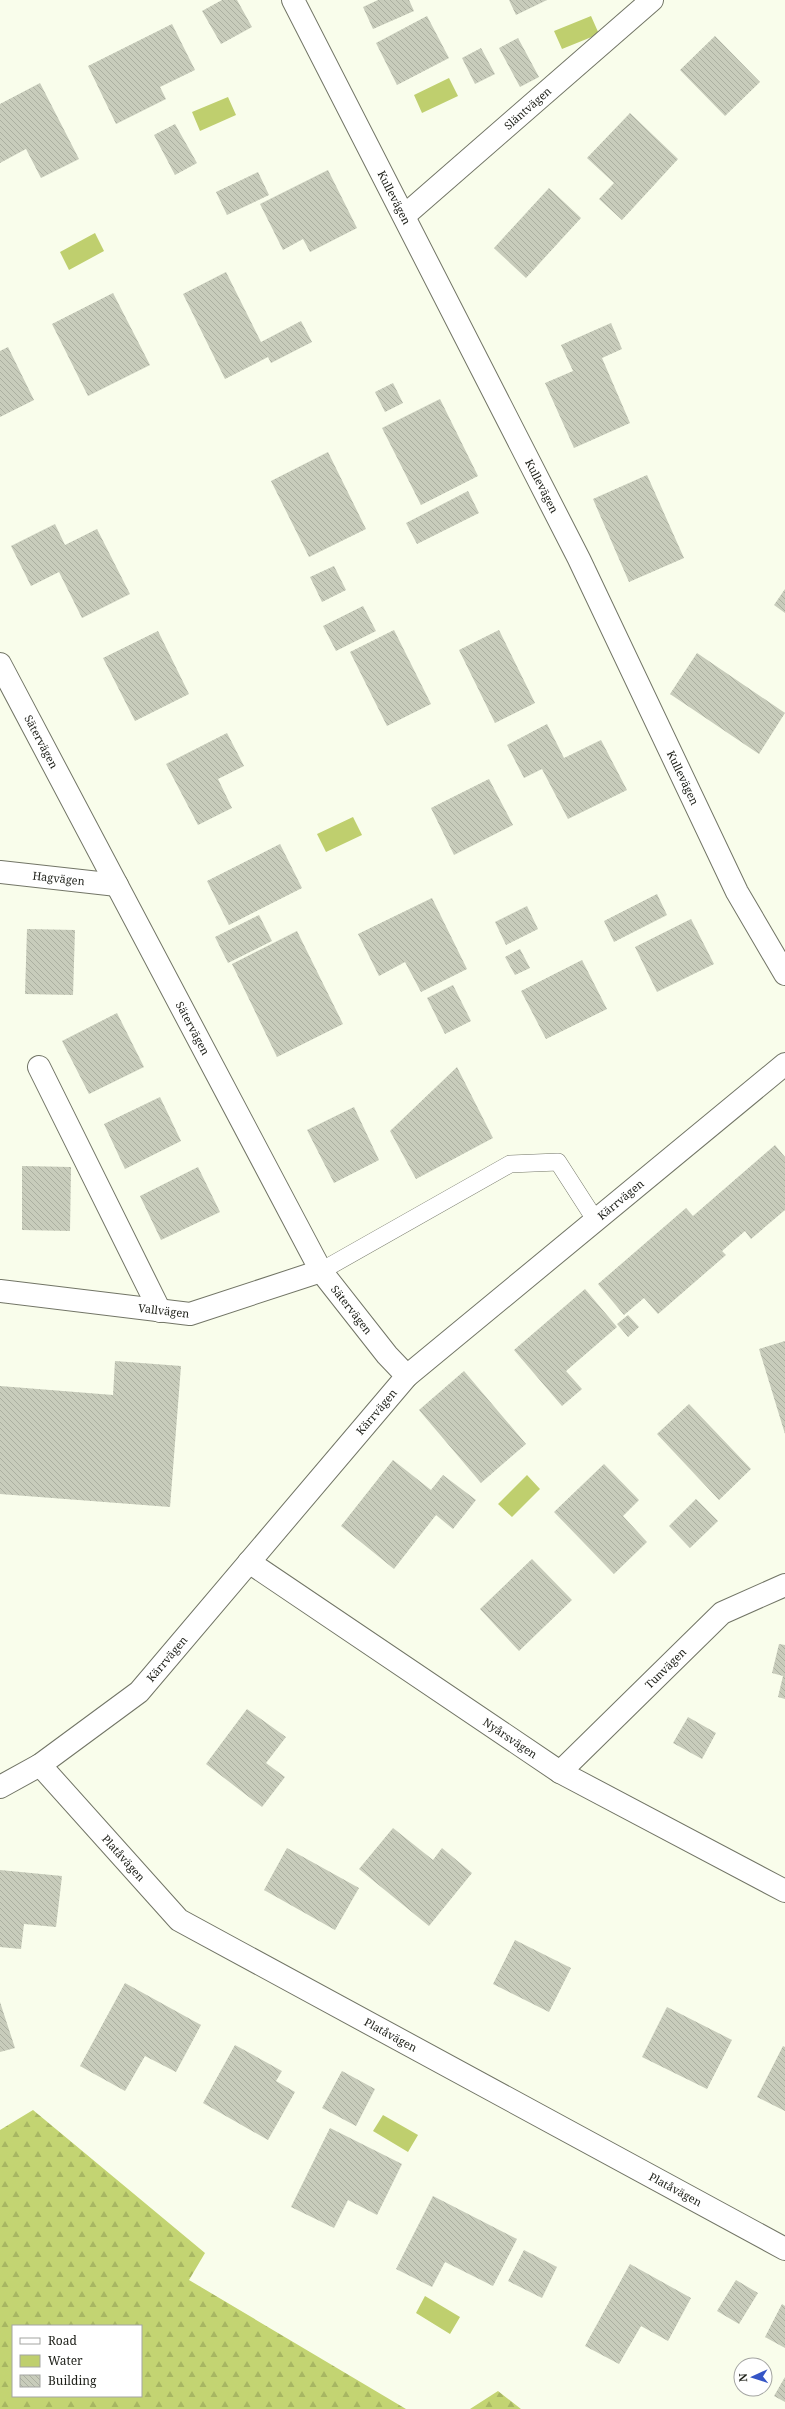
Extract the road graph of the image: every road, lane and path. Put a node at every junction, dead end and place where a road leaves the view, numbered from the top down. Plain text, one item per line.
1 (293, 0) edge
2 (652, 0) edge
3 (404, 216) junction
4 (0, 664) edge
5 (0, 872) edge
6 (117, 885) junction
7 (785, 974) edge
8 (785, 1064) edge
9 (39, 1067) dead end
10 (596, 1221) junction
11 (321, 1271) junction
12 (0, 1291) edge
13 (160, 1311) junction
14 (407, 1376) junction
15 (249, 1562) junction
16 (785, 1585) edge
17 (40, 1765) junction
18 (560, 1772) junction
19 (0, 1787) edge
20 (785, 1891) edge
21 (785, 2249) edge

1 - 3 street, Kullevägen
2 - 3 street, Släntvägen
3 - 7 street, Kullevägen
4 - 6 street, Sätervägen
5 - 6 street, Hagvägen
6 - 11 street, Sätervägen
8 - 10 street, Kärrvägen
9 - 13 street
10 - 11 lane
10 - 14 street, Kärrvägen
11 - 13 street, Vallvägen
11 - 14 street, Sätervägen
12 - 13 street, Vallvägen
14 - 15 street, Kärrvägen
15 - 17 street, Kärrvägen
15 - 18 street, Nyårsvägen
16 - 18 street, Tunvägen
17 - 19 street, Kärrvägen
17 - 21 street, Platåvägen
18 - 20 street, Nyårsvägen

